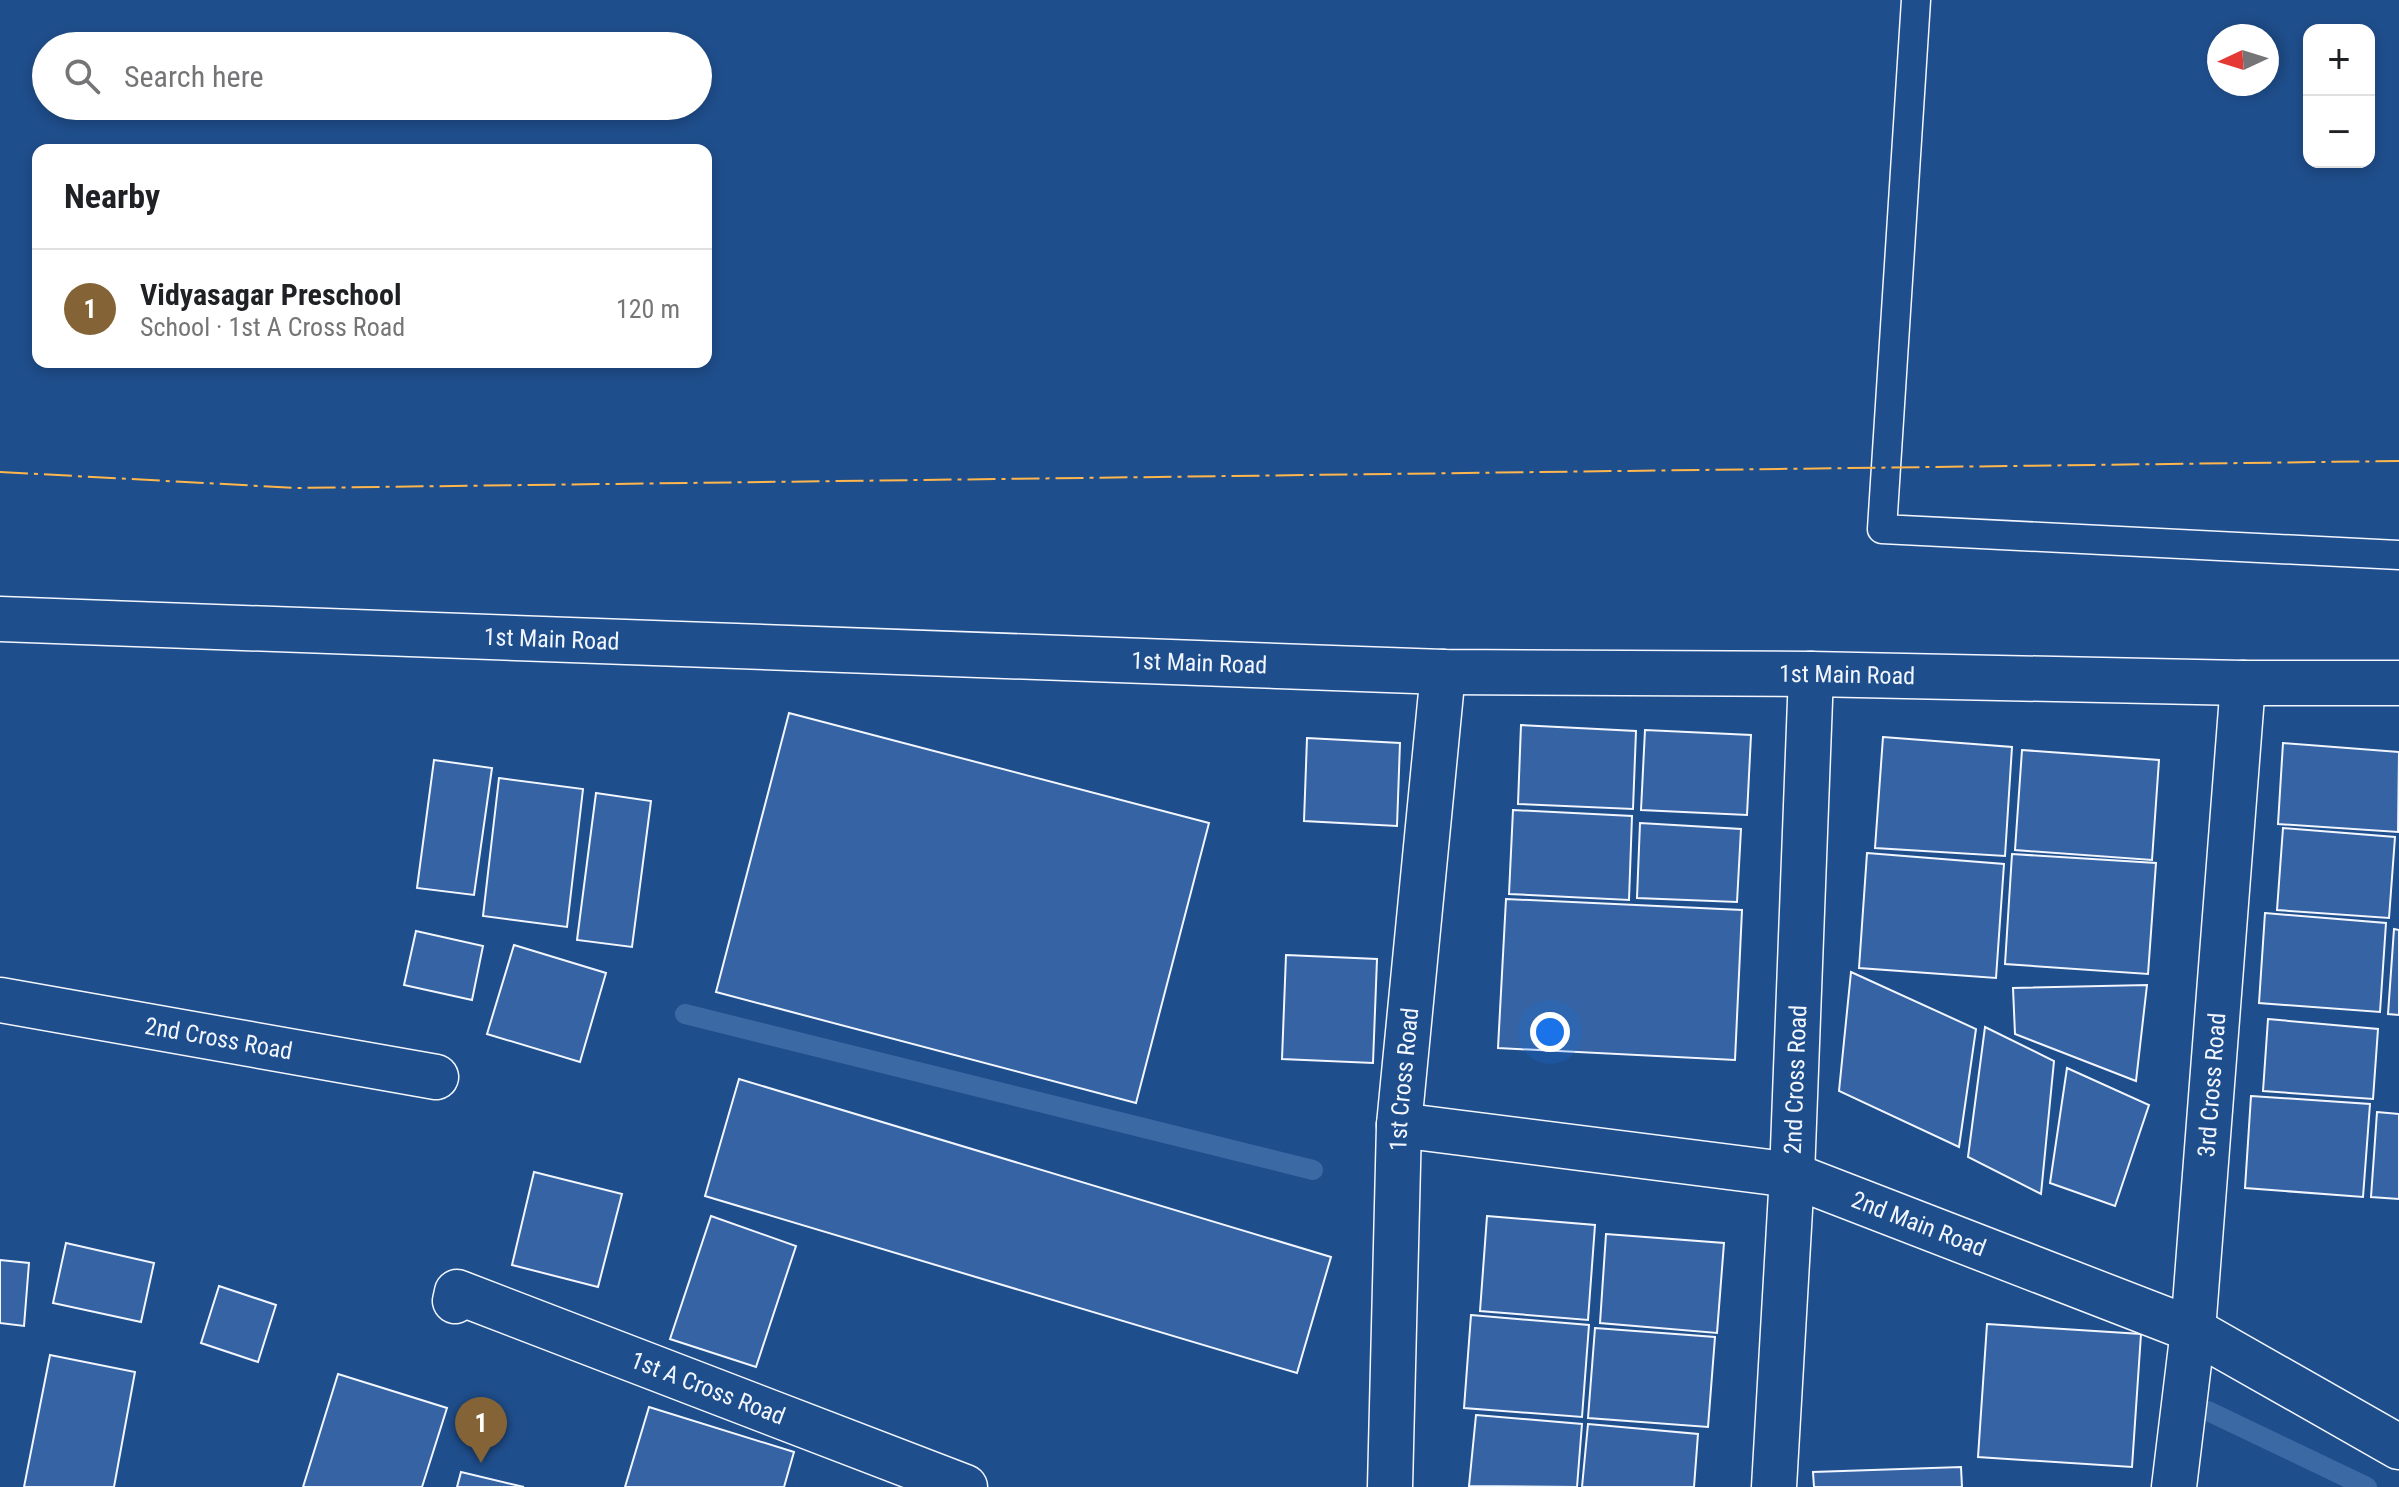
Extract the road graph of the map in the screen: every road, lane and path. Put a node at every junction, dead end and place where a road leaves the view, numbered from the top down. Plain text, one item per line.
1 (1916, 0) edge
2 (2399, 555) edge
3 (0, 619) edge
4 (1443, 672) junction
5 (1811, 674) junction
6 (2243, 683) junction
7 (2399, 683) edge
8 (0, 1000) edge
9 (436, 1077) dead end
10 (1399, 1125) junction
11 (1792, 1175) junction
12 (455, 1301) dead end
13 (2193, 1330) junction
14 (2399, 1447) edge
15 (965, 1487) edge
16 (1390, 1487) edge
17 (1774, 1487) edge
18 (2174, 1487) edge

1 - 2 lane
3 - 4 street, 1st Main Road
4 - 5 street, 1st Main Road
4 - 10 street, 1st Cross Road
5 - 6 street, 1st Main Road
5 - 11 street, 2nd Cross Road
6 - 7 street, 1st Main Road
6 - 13 street, 3rd Cross Road
8 - 9 street, 2nd Cross Road
10 - 11 street, 2nd Main Road
10 - 16 street, 1st Cross Road
11 - 13 street, 2nd Main Road
11 - 17 street, 2nd Cross Road
12 - 15 street, 1st A Cross Road
13 - 14 street, 2nd Main Road
13 - 18 street, 3rd Cross Road

